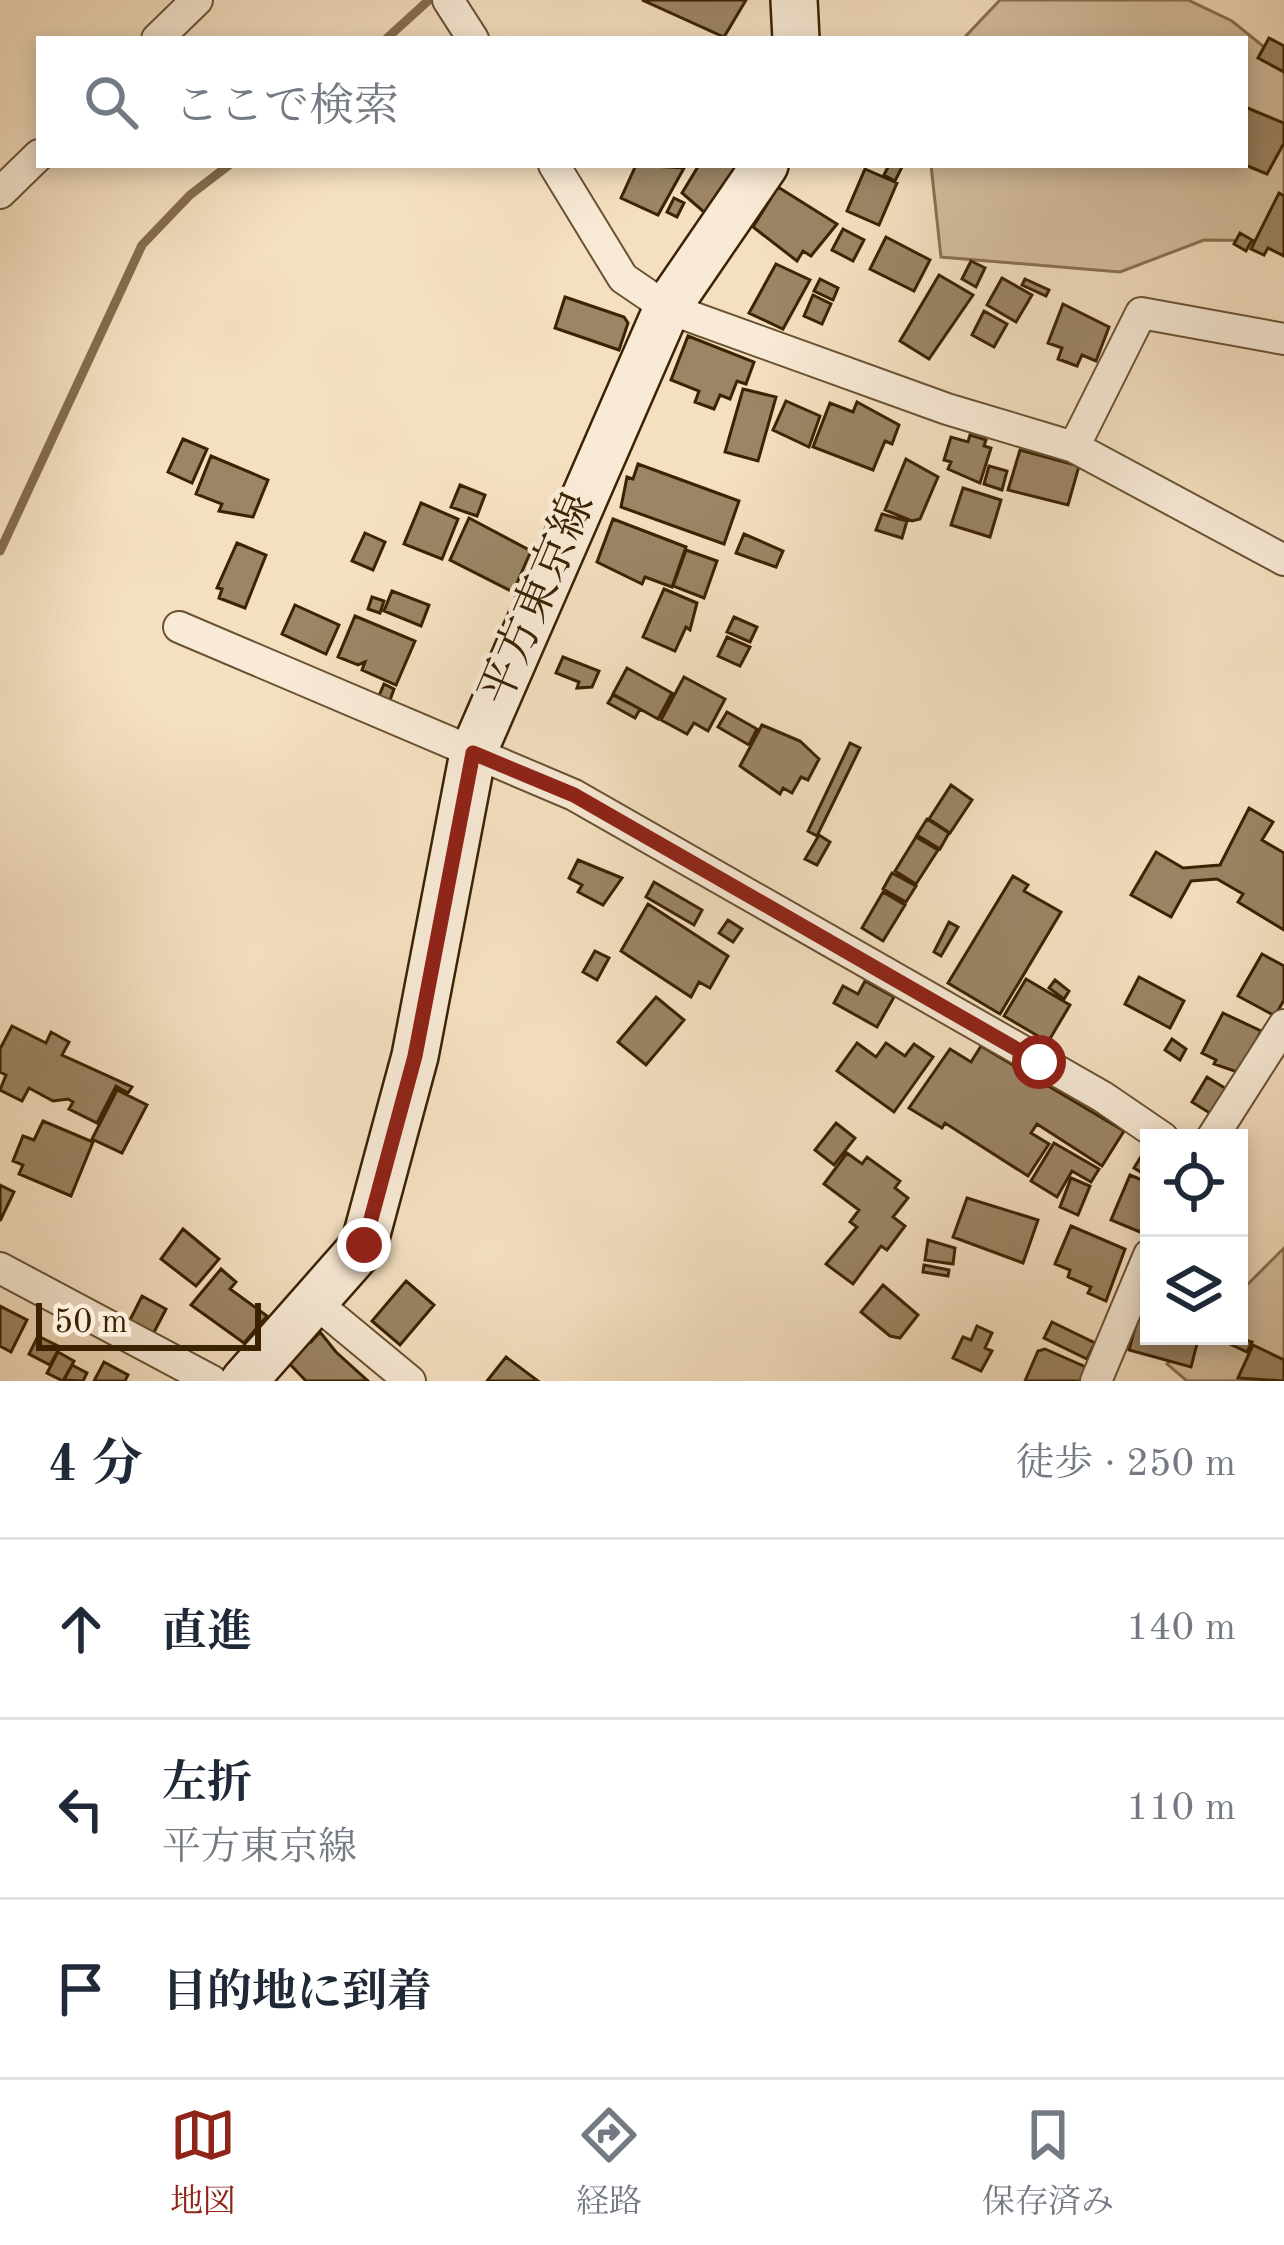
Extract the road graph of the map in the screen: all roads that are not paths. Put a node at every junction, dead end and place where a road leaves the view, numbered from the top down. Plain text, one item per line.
1 (196, 0) edge
2 (448, 0) edge
3 (794, 0) edge
4 (160, 36) edge
5 (471, 36) edge
6 (796, 36) edge
7 (36, 158) edge
8 (556, 168) edge
9 (763, 168) edge
10 (0, 193) edge
11 (667, 308) junction
12 (1284, 339) edge
13 (1074, 447) junction
14 (1284, 560) edge
15 (178, 627) dead end
16 (473, 753) junction
17 (1284, 1025) edge
18 (1150, 1129) edge
19 (1219, 1129) edge
20 (0, 1268) edge
21 (1140, 1276) edge
22 (317, 1304) junction
23 (212, 1381) edge
24 (244, 1381) edge
25 (410, 1381) edge
26 (1096, 1381) edge

1 - 4 street
2 - 5 street
3 - 6 main road
7 - 10 street
8 - 11 street
9 - 11 main road, 平方東京線
11 - 13 street
11 - 16 main road, 平方東京線
12 - 13 street
13 - 14 street
15 - 16 street
16 - 18 street
16 - 22 main road, 平方東京線
17 - 19 street
20 - 23 street
21 - 26 street
22 - 24 main road, 平方東京線
22 - 25 street

